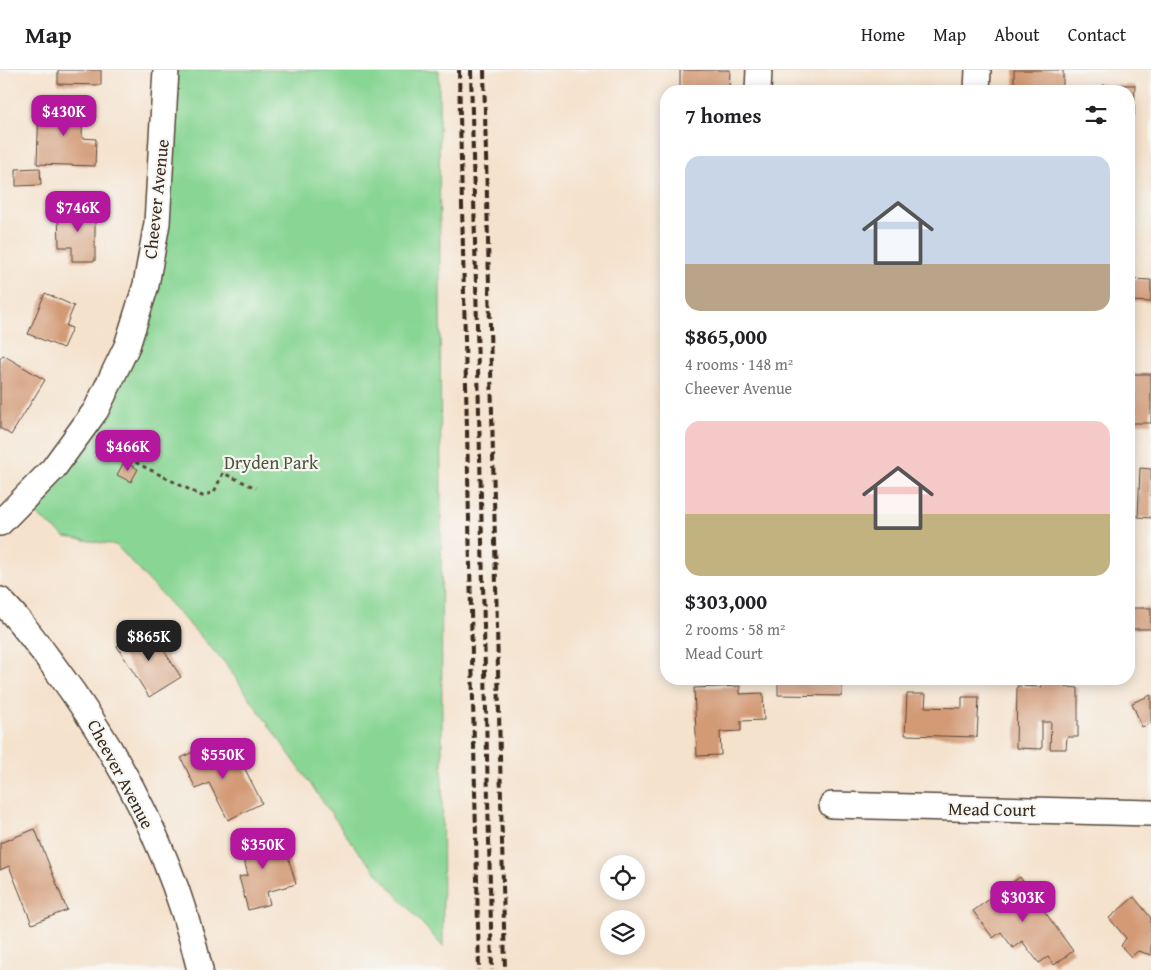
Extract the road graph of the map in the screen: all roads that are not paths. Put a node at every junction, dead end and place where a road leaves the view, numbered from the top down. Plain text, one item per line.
1 (166, 70) edge
2 (759, 70) edge
3 (978, 70) edge
4 (758, 85) edge
5 (977, 85) edge
6 (0, 522) edge
7 (0, 600) edge
8 (832, 805) dead end
9 (1151, 813) edge
10 (200, 970) edge

1 - 6 street, Cheever Avenue
2 - 4 street
3 - 5 street
7 - 10 street, Cheever Avenue
8 - 9 street, Mead Court

